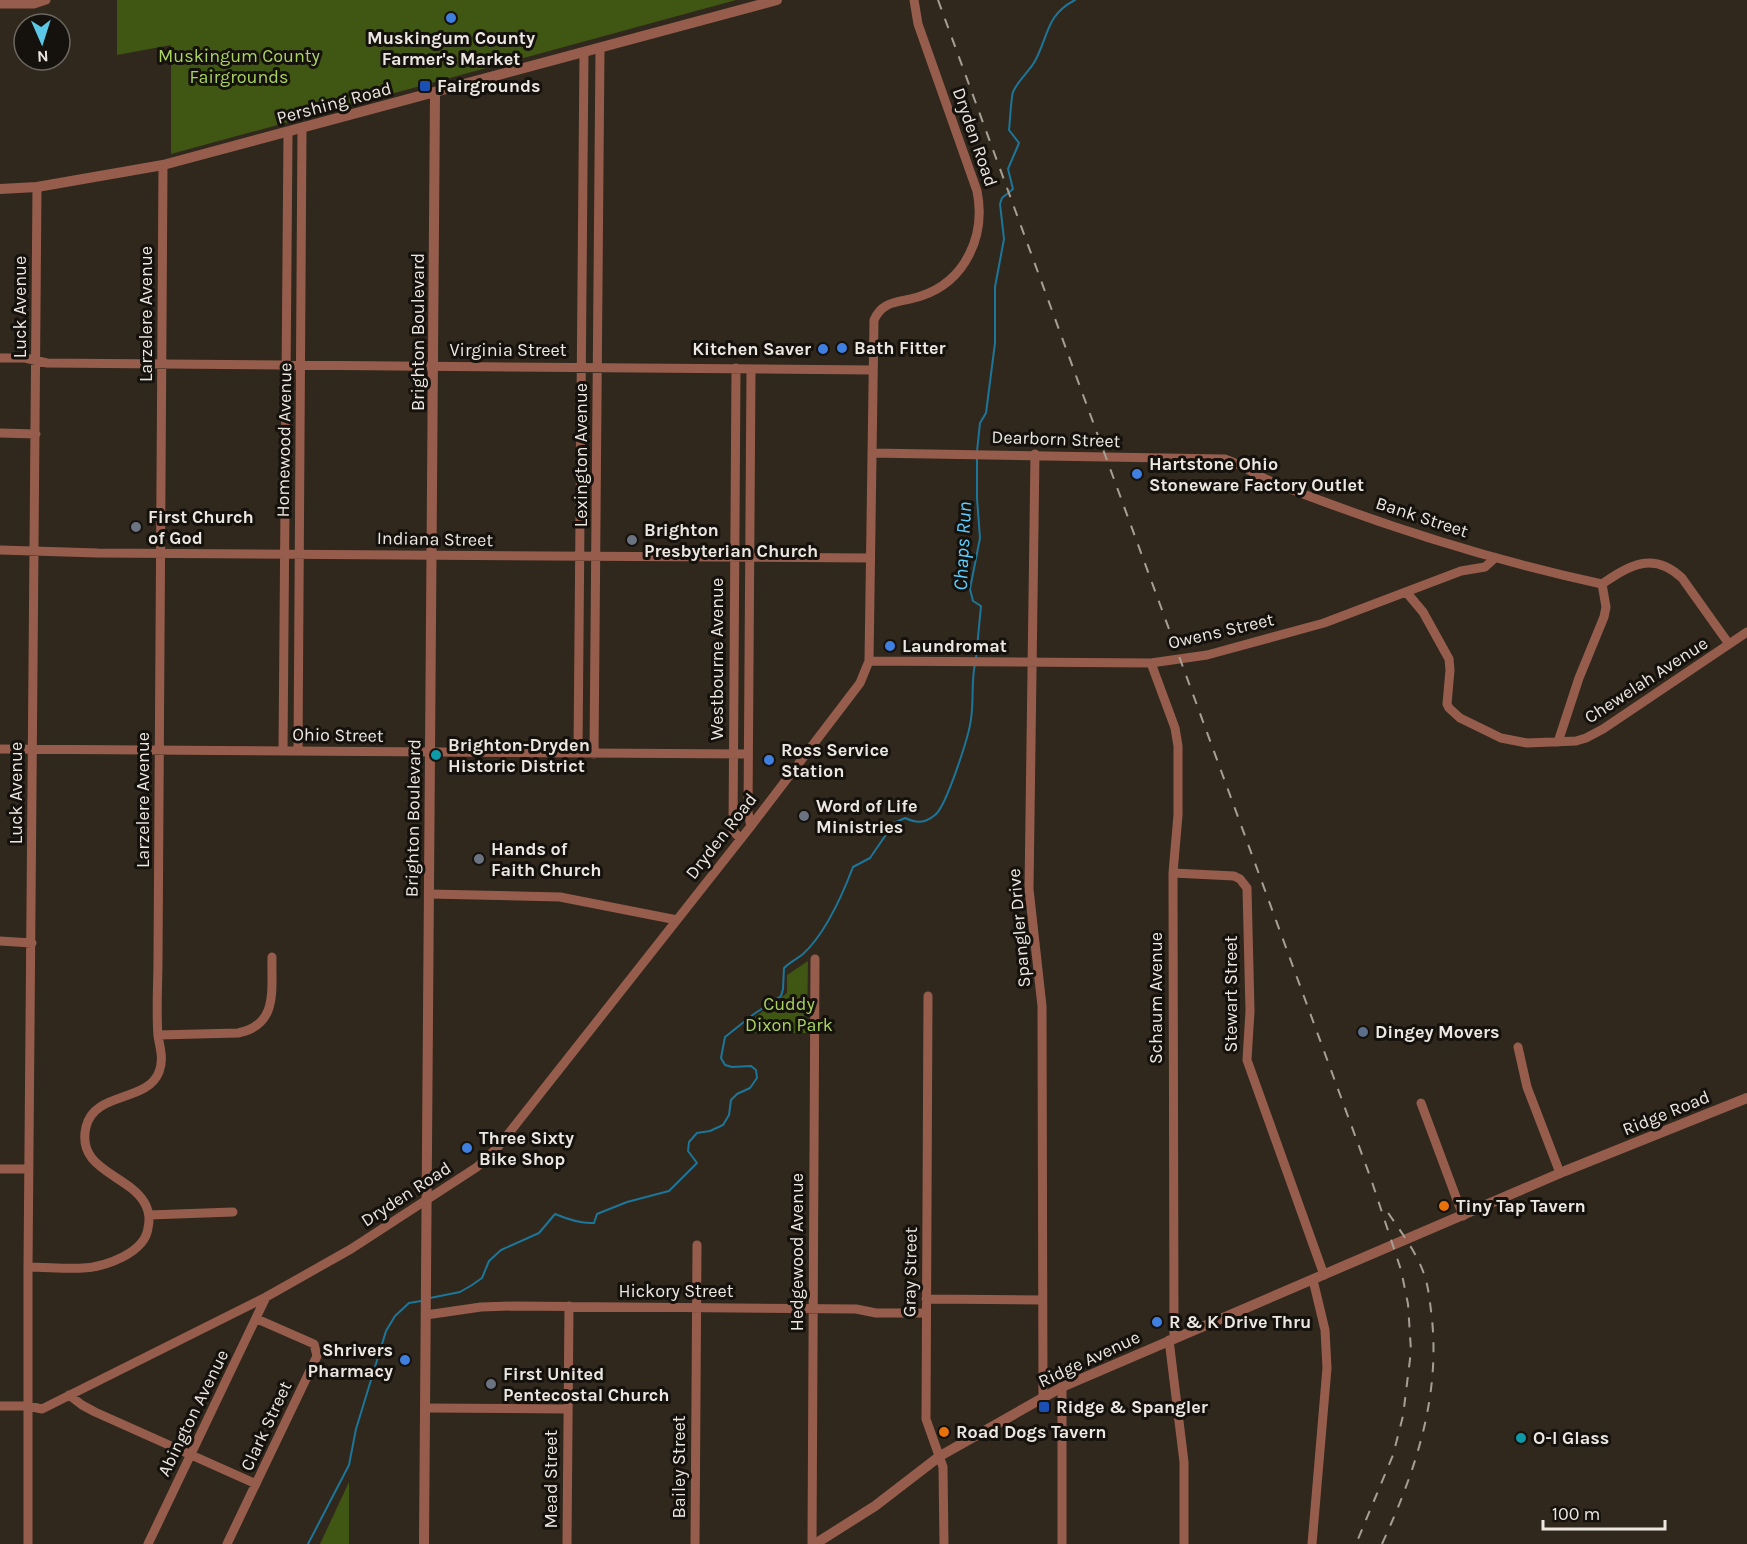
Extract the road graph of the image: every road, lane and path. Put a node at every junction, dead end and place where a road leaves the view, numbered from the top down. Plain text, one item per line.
1 (46, 0) edge
2 (777, 0) edge
3 (914, 0) edge
4 (0, 4) edge
5 (600, 48) junction
6 (584, 53) junction
7 (435, 93) junction
8 (302, 129) junction
9 (288, 133) junction
10 (163, 165) junction
11 (38, 187) junction
12 (0, 189) edge
13 (0, 358) edge
14 (36, 361) junction
15 (162, 364) junction
16 (286, 365) junction
17 (302, 366) junction
18 (434, 366) junction
19 (581, 366) junction
20 (598, 367) junction
21 (736, 368) junction
22 (751, 369) junction
23 (873, 370) junction
24 (0, 433) edge
25 (36, 434) junction
26 (872, 453) junction
27 (1035, 454) junction
28 (1238, 463) joint
29 (0, 550) edge
30 (35, 551) junction
31 (161, 553) junction
32 (285, 554) junction
33 (299, 554) junction
34 (432, 555) junction
35 (580, 556) junction
36 (597, 556) junction
37 (734, 558) junction
38 (750, 558) junction
39 (870, 558) junction
40 (1495, 558) junction
41 (1602, 584) junction
42 (1407, 593) junction
43 (1747, 632) edge
44 (1729, 644) junction
45 (869, 661) junction
46 (1033, 662) junction
47 (1151, 663) junction
48 (1558, 742) junction
49 (0, 749) edge
50 (33, 749) junction
51 (159, 750) junction
52 (283, 751) junction
53 (298, 751) junction
54 (430, 753) junction
55 (578, 753) junction
56 (594, 754) junction
57 (733, 754) junction
58 (748, 754) junction
59 (751, 826) junction
60 (741, 839) junction
61 (1173, 873) junction
62 (429, 894) junction
63 (677, 920) junction
64 (0, 941) edge
65 (32, 943) junction
66 (272, 957) dead end
67 (815, 959) dead end
68 (928, 996) dead end
69 (158, 1035) junction
70 (1518, 1047) dead end
71 (1747, 1098) edge
72 (1421, 1103) dead end
73 (1598, 1158) joint
74 (0, 1169) edge
75 (29, 1169) junction
76 (1560, 1173) junction
77 (426, 1200) junction
78 (233, 1212) dead end
79 (149, 1215) junction
80 (1463, 1216) junction
81 (697, 1245) dead end
82 (28, 1267) junction
83 (1324, 1275) junction
84 (1313, 1280) junction
85 (266, 1297) junction
86 (926, 1299) junction
87 (1042, 1300) junction
88 (569, 1306) junction
89 (696, 1307) junction
90 (813, 1308) junction
91 (425, 1311) junction
92 (926, 1313) junction
93 (257, 1319) junction
94 (1171, 1339) junction
95 (1062, 1387) junction
96 (69, 1395) junction
97 (1043, 1398) junction
98 (0, 1406) edge
99 (28, 1406) junction
100 (425, 1408) junction
101 (567, 1409) junction
102 (191, 1455) junction
103 (940, 1456) junction
104 (256, 1484) junction
105 (27, 1544) edge
106 (148, 1544) edge
107 (227, 1544) edge
108 (424, 1544) edge
109 (567, 1544) edge
110 (695, 1544) edge
111 (814, 1544) edge
112 (944, 1544) edge
113 (1062, 1544) edge
114 (1184, 1544) edge
115 (1312, 1544) edge

1 - 4 street
2 - 5 street, Pershing Road
3 - 23 street, Dryden Road
5 - 6 street, Pershing Road
5 - 20 street, Lexington Avenue
6 - 7 street, Pershing Road
6 - 19 street, Lexington Avenue
7 - 8 street, Pershing Road
7 - 18 street, Brighton Boulevard
8 - 9 street, Pershing Road
8 - 17 street, Homewood Avenue
9 - 10 street, Pershing Road
9 - 16 street, Homewood Avenue
10 - 11 street, Pershing Road
10 - 15 street, Larzelere Avenue
11 - 12 street, Pershing Road
11 - 14 street, Luck Avenue
13 - 14 street, Virginia Street
14 - 15 street, Virginia Street
14 - 25 street, Luck Avenue
15 - 16 street, Virginia Street
15 - 31 street, Larzelere Avenue
16 - 17 street, Virginia Street
16 - 32 street, Homewood Avenue
17 - 18 street, Virginia Street
17 - 33 street, Homewood Avenue
18 - 19 street, Virginia Street
18 - 34 street, Brighton Boulevard
19 - 20 street, Virginia Street
19 - 35 street, Lexington Avenue
20 - 21 street, Virginia Street
20 - 36 street, Lexington Avenue
21 - 22 street, Virginia Street
21 - 37 street, Westbourne Avenue
22 - 23 street, Virginia Street
22 - 38 street, Westbourne Avenue
23 - 26 street, Dryden Road
24 - 25 street
25 - 30 street, Luck Avenue
26 - 27 street, Dearborn Street
26 - 39 street, Dryden Road
27 - 28 street, Dearborn Street
27 - 46 street, Spangler Drive
28 - 40 street, Bank Street
29 - 30 street, Indiana Street
30 - 31 street, Indiana Street
30 - 50 street, Luck Avenue
31 - 32 street, Indiana Street
31 - 51 street, Larzelere Avenue
32 - 33 street, Indiana Street
32 - 52 street, Homewood Avenue
33 - 34 street, Indiana Street
33 - 53 street, Homewood Avenue
34 - 35 street, Indiana Street
34 - 54 street, Brighton Boulevard
35 - 36 street, Indiana Street
35 - 55 street, Lexington Avenue
36 - 37 street, Indiana Street
36 - 56 street, Lexington Avenue
37 - 38 street, Indiana Street
37 - 57 street, Westbourne Avenue
38 - 39 street, Indiana Street
38 - 58 street, Westbourne Avenue
39 - 45 street, Dryden Road
40 - 41 street, Bank Street
40 - 42 street, Owens Street
41 - 44 street
41 - 48 street
42 - 47 street, Owens Street
42 - 48 street, Chewelah Avenue
43 - 44 street, Chewelah Avenue
44 - 48 street, Chewelah Avenue
45 - 46 street, Owens Street
45 - 59 street, Dryden Road
46 - 47 street, Owens Street
46 - 87 street, Spangler Drive
47 - 61 street, Schaum Avenue
49 - 50 street, Ohio Street
50 - 51 street, Ohio Street
50 - 65 street, Luck Avenue
51 - 52 street, Ohio Street
51 - 69 street, Larzelere Avenue
52 - 53 street, Ohio Street
53 - 54 street, Ohio Street
54 - 55 street, Ohio Street
54 - 62 street, Brighton Boulevard
55 - 56 street, Ohio Street
56 - 57 street, Ohio Street
57 - 58 street, Ohio Street
57 - 60 street, Westbourne Avenue
58 - 59 street, Westbourne Avenue
59 - 60 street, Dryden Road
60 - 63 street, Dryden Road
61 - 83 street, Stewart Street
61 - 94 street, Schaum Avenue
62 - 63 street
62 - 77 street, Brighton Boulevard
63 - 77 street, Dryden Road
64 - 65 street
65 - 75 street, Luck Avenue
66 - 69 street
67 - 90 street, Hedgewood Avenue
68 - 86 street, Gray Street
69 - 79 street, Larzelere Avenue
70 - 76 street
71 - 73 street, Ridge Road
72 - 80 street
73 - 76 street, Ridge Avenue
74 - 75 street
75 - 82 street, Luck Avenue
76 - 80 street, Ridge Avenue
77 - 85 street, Dryden Road
77 - 91 street, Brighton Boulevard
78 - 79 street
79 - 82 street
80 - 83 street, Ridge Avenue
81 - 89 street, Bailey Street
82 - 99 street, Luck Avenue
83 - 84 street, Ridge Avenue
84 - 94 street, Ridge Avenue
84 - 115 street
85 - 93 street, Abington Avenue
85 - 96 street, Dryden Road
86 - 87 street
86 - 92 street, Gray Street
87 - 97 street, Spangler Drive
88 - 89 street, Hickory Street
88 - 91 street, Hickory Street
88 - 101 street, Mead Street
89 - 90 street, Hickory Street
89 - 110 street, Bailey Street
90 - 92 street, Hickory Street
90 - 111 street, Hedgewood Avenue
91 - 100 street, Brighton Boulevard
92 - 103 street, Gray Street
93 - 102 street, Abington Avenue
93 - 104 street, Clark Street
94 - 95 street, Ridge Avenue
94 - 114 street, Schaum Avenue
95 - 97 street, Ridge Avenue
95 - 113 street
96 - 99 street, Dryden Road
96 - 102 street
97 - 103 street, Ridge Avenue
98 - 99 street, Dryden Road
99 - 105 street, Luck Avenue
100 - 101 street
100 - 108 street, Brighton Boulevard
101 - 109 street, Mead Street
102 - 104 street
102 - 106 street, Abington Avenue
103 - 111 street, Ridge Avenue
103 - 112 street, Gray Street
104 - 107 street, Clark Street

